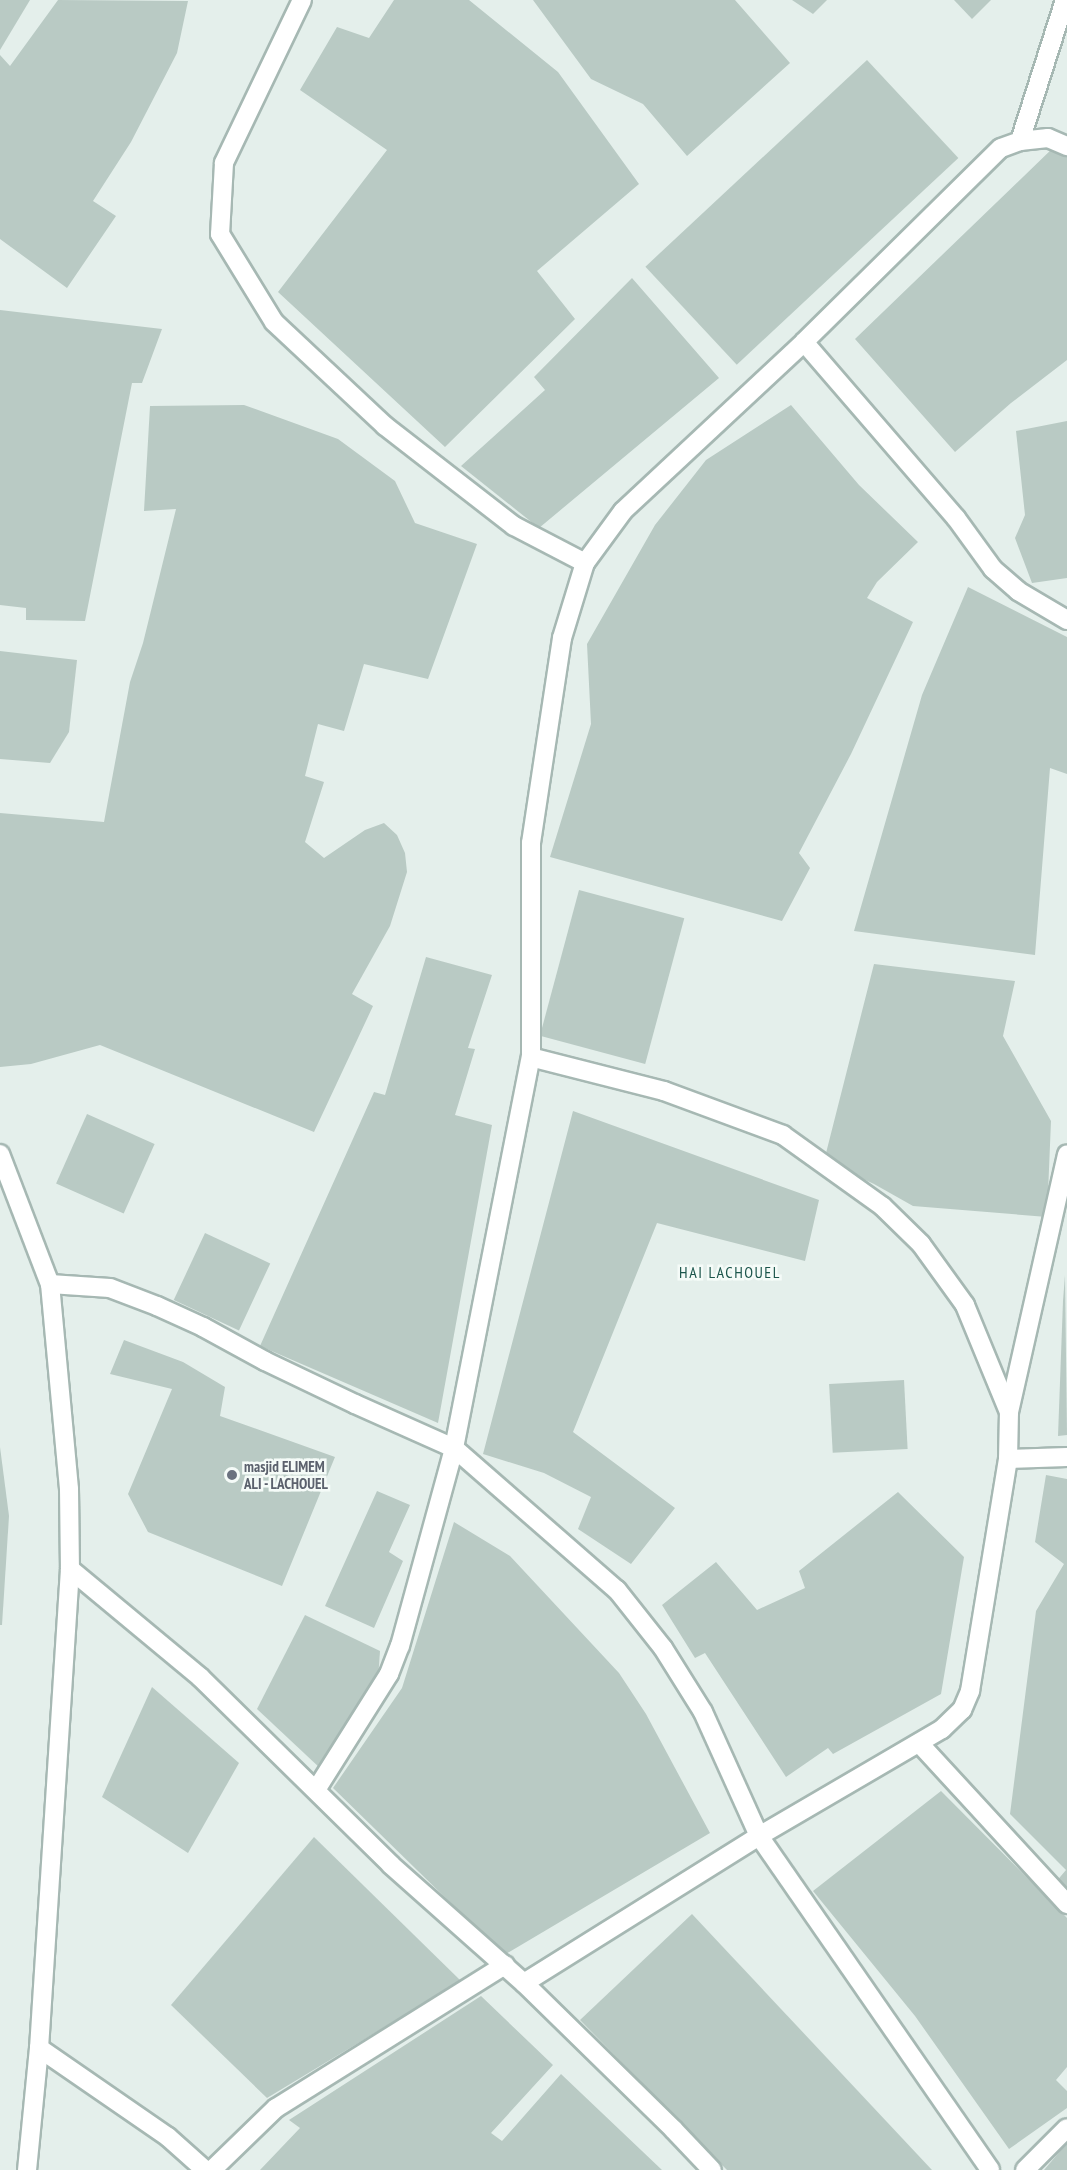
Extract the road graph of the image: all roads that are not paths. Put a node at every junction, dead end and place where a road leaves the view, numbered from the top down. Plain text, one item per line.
1 (302, 0) edge
2 (1065, 0) edge
3 (1020, 141) junction
4 (1067, 146) edge
5 (804, 342) junction
6 (585, 563) junction
7 (1067, 620) edge
8 (531, 1057) junction
9 (0, 1154) edge
10 (1067, 1154) edge
11 (50, 1284) junction
12 (1009, 1412) junction
13 (454, 1448) junction
14 (1067, 1457) edge
15 (1008, 1459) junction
16 (70, 1569) junction
17 (919, 1743) junction
18 (316, 1790) junction
19 (759, 1836) junction
20 (1067, 1904) edge
21 (505, 1965) junction
22 (524, 1983) junction
23 (39, 2048) junction
24 (1067, 2128) edge
25 (27, 2170) edge
26 (205, 2170) edge
27 (212, 2170) edge
28 (712, 2170) edge
29 (990, 2170) edge
30 (1025, 2170) edge

1 - 6 street
2 - 3 street
3 - 4 street
3 - 5 street
5 - 6 street
5 - 7 street
6 - 8 street
8 - 12 street
8 - 13 street
9 - 11 street
10 - 12 street
11 - 13 street
11 - 16 street
12 - 15 street
13 - 18 street
13 - 19 street
14 - 15 street
15 - 17 street
16 - 18 street
16 - 23 street
17 - 19 street
17 - 20 street
18 - 21 street
19 - 22 street
19 - 29 street
21 - 22 street
21 - 27 street
22 - 28 street
23 - 25 street
23 - 26 street
24 - 30 street

